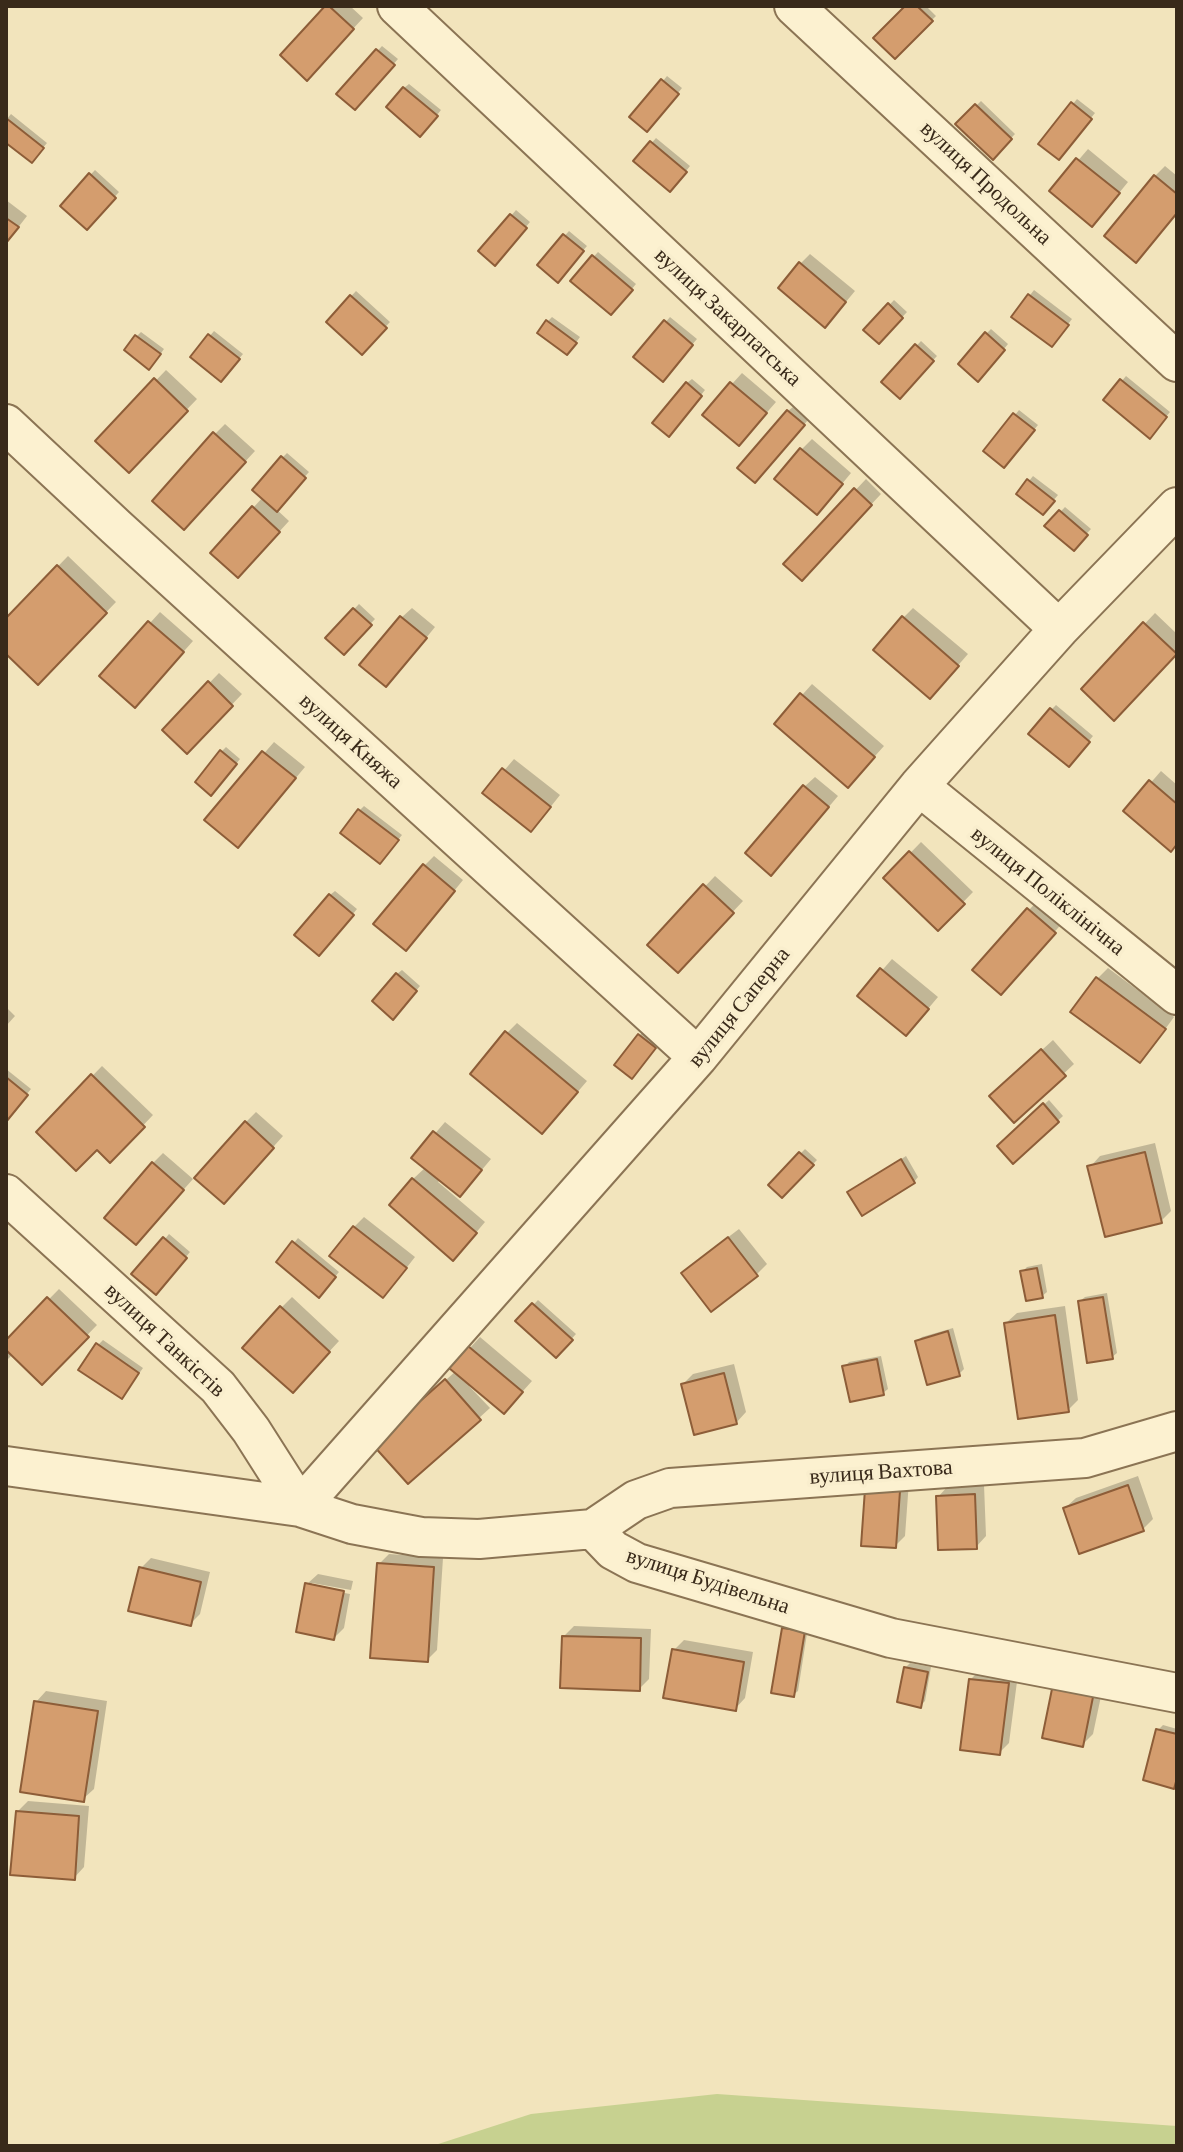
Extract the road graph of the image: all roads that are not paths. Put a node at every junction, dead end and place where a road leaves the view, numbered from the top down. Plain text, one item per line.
1 (397, 6) edge
2 (794, 6) edge
3 (1177, 362) edge
4 (6, 424) edge
5 (1177, 507) edge
6 (1059, 629) junction
7 (919, 786) junction
8 (1177, 995) edge
9 (698, 1057) junction
10 (6, 1194) edge
11 (1177, 1431) edge
12 (6, 1466) edge
13 (300, 1507) junction
14 (593, 1529) junction
15 (1177, 1693) edge

1 - 6 street, вулиця Закарпатська
2 - 3 street, вулиця Продольна
4 - 9 street, вулиця Княжа
5 - 6 street, вулиця Саперна
6 - 7 street, вулиця Саперна
7 - 8 street, вулиця Поліклінічна
7 - 9 street, вулиця Саперна
9 - 13 street, вулиця Саперна
10 - 13 street, вулиця Танкістів
11 - 14 street, вулиця Вахтова
12 - 13 street
13 - 14 street
14 - 15 street, вулиця Будівельна

